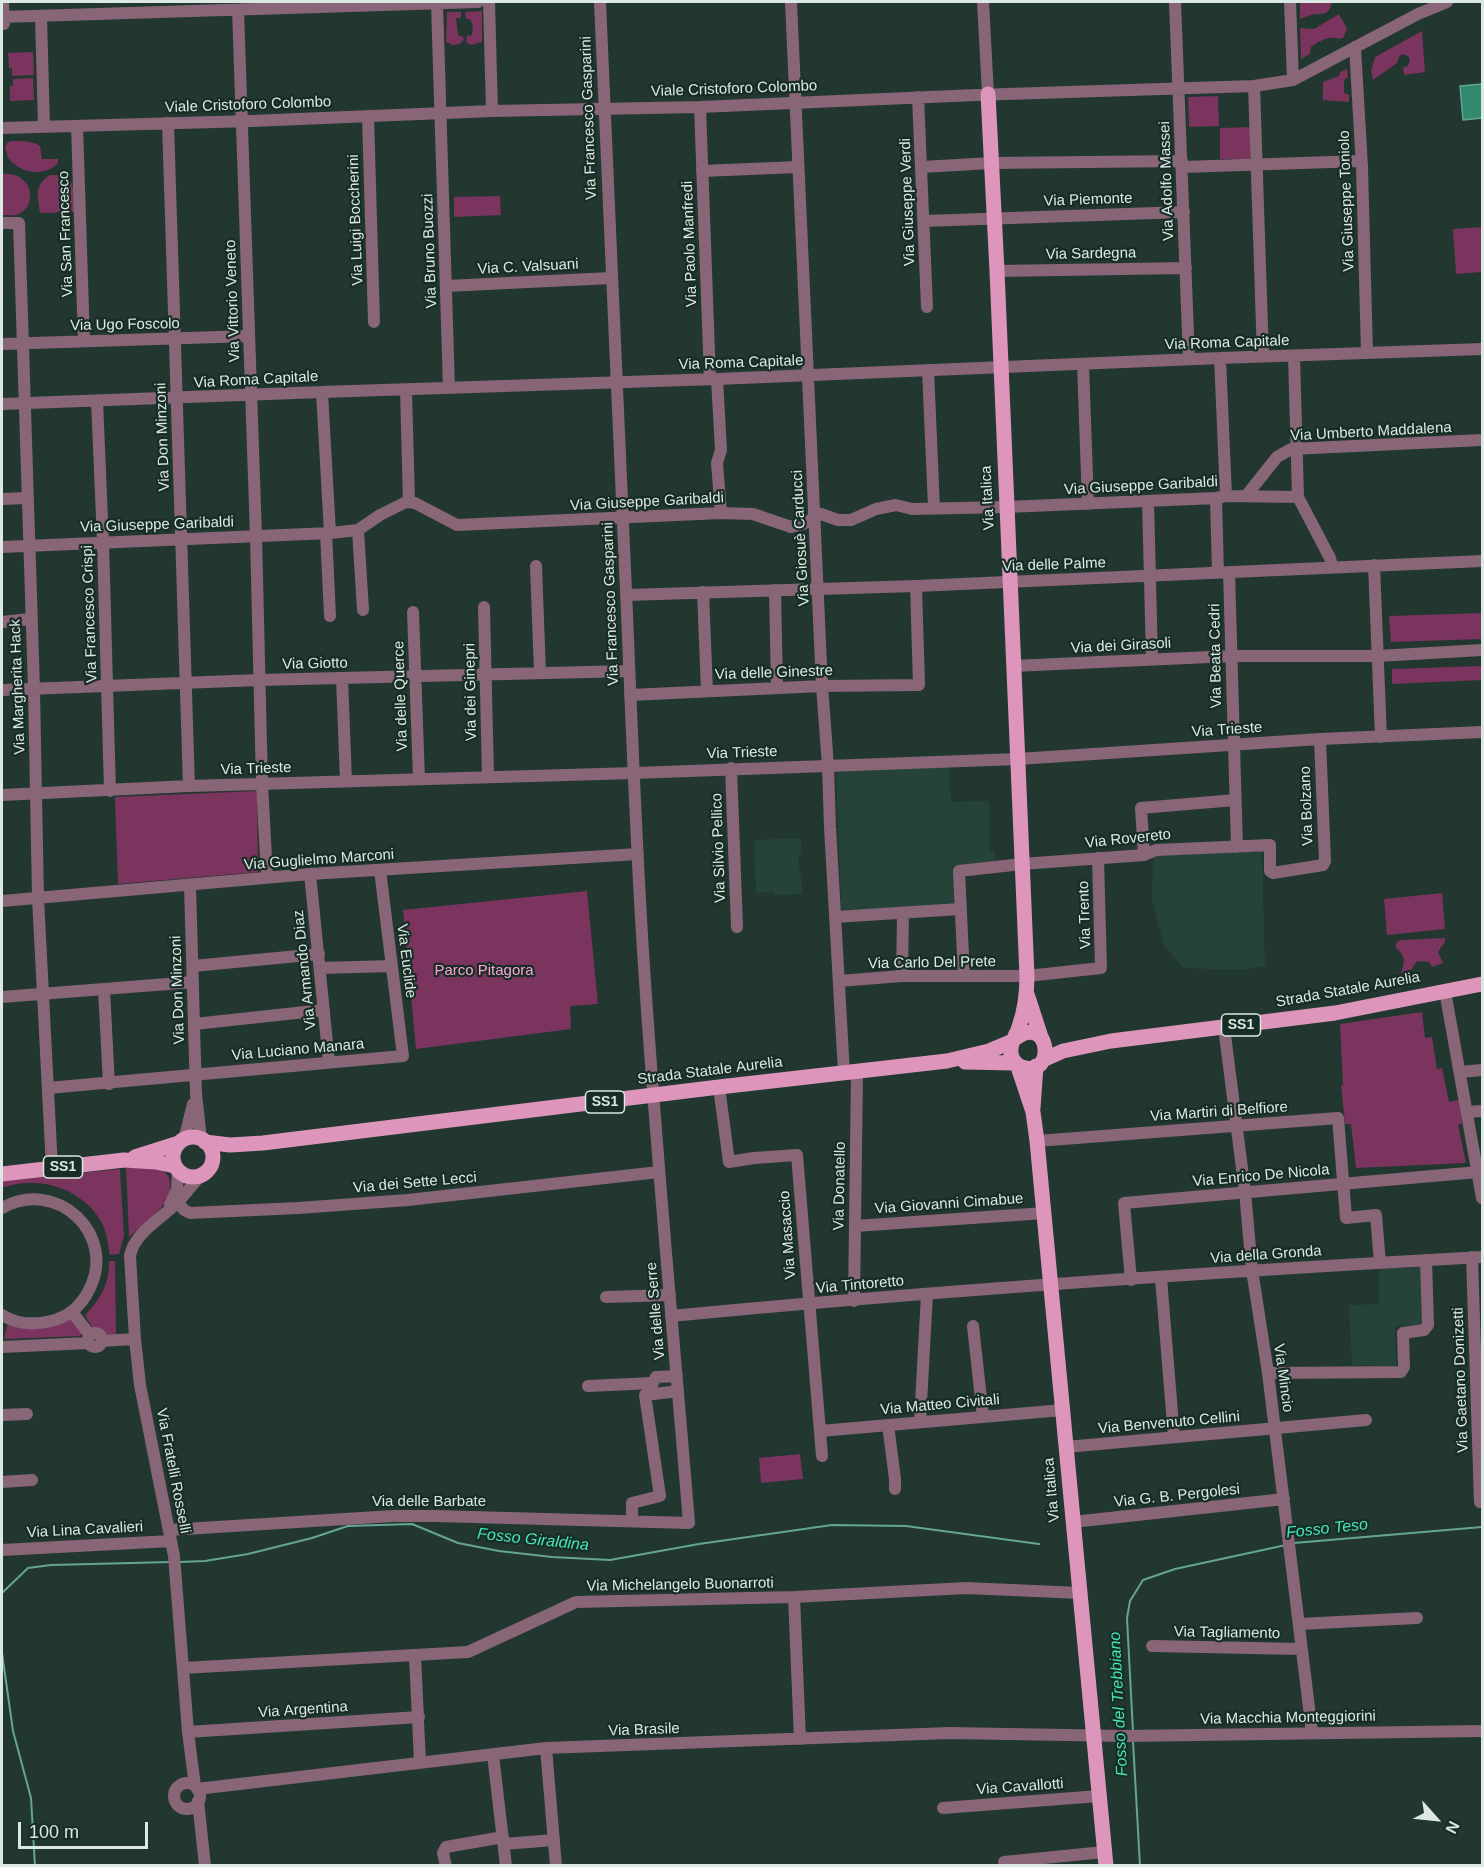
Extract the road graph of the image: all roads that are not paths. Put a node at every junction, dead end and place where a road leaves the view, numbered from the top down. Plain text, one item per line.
1 (3, 2) edge
2 (478, 2) edge
3 (489, 2) edge
4 (600, 2) edge
5 (791, 2) edge
6 (983, 2) edge
7 (1175, 2) edge
8 (1290, 2) edge
9 (1448, 2) edge
10 (437, 3) junction
11 (1418, 8) edge
12 (238, 10) junction
13 (41, 16) junction
14 (3, 20) edge
15 (1355, 47) junction
16 (1293, 80) junction
17 (1254, 86) junction
18 (1178, 89) junction
19 (988, 94) junction
20 (918, 97) junction
21 (795, 103) junction
22 (700, 107) junction
23 (604, 108) junction
24 (492, 111) junction
25 (441, 113) junction
26 (368, 116) junction
27 (242, 121) junction
28 (168, 123) junction
29 (77, 126) junction
30 (44, 127) junction
31 (2, 128) edge
32 (1361, 160) junction
33 (990, 163) junction
34 (1182, 164) junction
35 (1256, 164) junction
36 (798, 167) junction
37 (922, 167) junction
38 (702, 171) junction
39 (1184, 212) junction
40 (994, 219) junction
41 (924, 221) junction
42 (2, 223) edge
43 (1186, 268) junction
44 (997, 271) junction
45 (611, 278) junction
46 (446, 286) junction
47 (927, 307) dead end
48 (374, 322) dead end
49 (249, 336) junction
50 (174, 339) junction
51 (84, 341) junction
52 (2, 344) edge
53 (23, 344) junction
54 (1482, 349) edge
55 (1367, 353) junction
56 (1263, 356) junction
57 (1294, 356) junction
58 (1220, 358) junction
59 (1189, 359) junction
60 (1083, 364) junction
61 (1000, 367) junction
62 (928, 370) junction
63 (808, 375) junction
64 (714, 379) junction
65 (617, 382) junction
66 (449, 388) junction
67 (406, 390) junction
68 (322, 392) junction
69 (251, 394) junction
70 (176, 398) junction
71 (97, 401) junction
72 (24, 403) junction
73 (2, 404) edge
74 (1482, 440) edge
75 (1296, 449) junction
76 (1246, 496) junction
77 (1221, 497) junction
78 (1298, 497) junction
79 (27, 498) junction
80 (2, 499) edge
81 (1148, 501) junction
82 (409, 502) junction
83 (1088, 504) junction
84 (1007, 507) junction
85 (934, 508) junction
86 (721, 513) junction
87 (815, 517) junction
88 (623, 518) junction
89 (358, 530) junction
90 (328, 533) junction
91 (256, 536) junction
92 (181, 539) junction
93 (103, 542) junction
94 (29, 545) junction
95 (2, 547) edge
96 (1482, 561) edge
97 (1374, 565) junction
98 (536, 566) dead end
99 (1332, 567) junction
100 (1223, 573) junction
101 (1150, 576) junction
102 (1010, 581) junction
103 (916, 586) junction
104 (818, 589) junction
105 (775, 590) junction
106 (703, 592) junction
107 (627, 595) junction
108 (484, 607) dead end
109 (363, 610) dead end
110 (413, 612) dead end
111 (330, 616) dead end
112 (30, 619) junction
113 (2, 622) edge
114 (1482, 650) edge
115 (1231, 656) junction
116 (1378, 656) junction
117 (1152, 659) junction
118 (1013, 666) junction
119 (629, 671) junction
120 (540, 673) junction
121 (486, 674) junction
122 (414, 676) junction
123 (342, 678) junction
124 (259, 680) junction
125 (185, 682) junction
126 (107, 686) junction
127 (822, 686) junction
128 (777, 688) junction
129 (34, 689) junction
130 (2, 690) edge
131 (706, 691) junction
132 (630, 695) junction
133 (1482, 732) edge
134 (1382, 737) junction
135 (1320, 738) junction
136 (1233, 745) junction
137 (1018, 759) junction
138 (828, 766) junction
139 (731, 768) junction
140 (635, 773) junction
141 (488, 776) junction
142 (419, 779) junction
143 (346, 781) junction
144 (262, 784) junction
145 (189, 786) junction
146 (110, 791) junction
147 (36, 794) junction
148 (2, 795) edge
149 (1235, 800) junction
150 (1237, 847) junction
151 (638, 854) junction
152 (1144, 855) junction
153 (1098, 858) junction
154 (1022, 864) junction
155 (380, 870) junction
156 (310, 874) junction
157 (267, 878) junction
158 (190, 886) junction
159 (38, 898) junction
160 (2, 901) edge
161 (960, 909) junction
162 (903, 914) junction
163 (835, 915) junction
164 (737, 927) dead end
165 (319, 954) junction
166 (193, 966) junction
167 (392, 966) junction
168 (320, 968) junction
169 (902, 976) junction
170 (964, 976) junction
171 (1027, 976) junction
172 (1482, 976) edge
173 (839, 981) junction
174 (193, 982) junction
175 (1482, 984) edge
176 (104, 990) junction
177 (1445, 992) junction
178 (1027, 994) junction
179 (43, 995) junction
180 (2, 997) edge
181 (1370, 1005) junction
182 (324, 1010) junction
183 (194, 1024) junction
184 (1224, 1027) junction
185 (1041, 1038) junction
186 (1015, 1039) junction
187 (1111, 1041) junction
188 (403, 1056) joint
189 (947, 1061) junction
190 (329, 1062) junction
191 (1016, 1063) junction
192 (1040, 1063) junction
193 (1482, 1070) edge
194 (850, 1072) junction
195 (1460, 1072) junction
196 (196, 1075) junction
197 (109, 1084) junction
198 (719, 1087) junction
199 (48, 1088) junction
200 (196, 1094) junction
201 (653, 1096) junction
202 (1482, 1111) edge
203 (1033, 1112) junction
204 (1467, 1112) junction
205 (1237, 1126) junction
206 (203, 1141) junction
207 (1037, 1141) junction
208 (182, 1142) junction
209 (263, 1143) junction
210 (124, 1160) junction
211 (52, 1168) junction
212 (177, 1168) junction
213 (206, 1170) junction
214 (659, 1172) junction
215 (2, 1174) edge
216 (1480, 1180) edge
217 (1343, 1184) junction
218 (1245, 1192) junction
219 (1482, 1198) edge
220 (178, 1202) junction
221 (2, 1208) edge
222 (1045, 1213) junction
223 (162, 1216) junction
224 (855, 1226) junction
225 (1477, 1257) edge
226 (1426, 1260) junction
227 (1380, 1263) junction
228 (1252, 1270) junction
229 (1161, 1278) junction
230 (1131, 1280) junction
231 (1052, 1284) junction
232 (927, 1294) junction
233 (670, 1295) junction
234 (606, 1297) dead end
235 (854, 1301) junction
236 (809, 1304) junction
237 (72, 1312) junction
238 (672, 1316) junction
239 (3, 1319) edge
240 (973, 1326) dead end
241 (93, 1339) junction
242 (135, 1339) junction
243 (2, 1347) edge
244 (1268, 1373) junction
245 (677, 1376) junction
246 (588, 1386) dead end
247 (678, 1391) junction
248 (1063, 1410) junction
249 (27, 1414) dead end
250 (2, 1415) edge
251 (982, 1417) junction
252 (1366, 1420) dead end
253 (920, 1422) junction
254 (888, 1425) junction
255 (1275, 1428) junction
256 (820, 1431) junction
257 (1174, 1437) junction
258 (1066, 1447) junction
259 (822, 1456) dead end
260 (32, 1480) dead end
261 (2, 1482) edge
262 (895, 1489) dead end
263 (1284, 1499) junction
264 (1480, 1502) dead end
265 (632, 1521) junction
266 (1072, 1522) junction
267 (689, 1524) joint
268 (170, 1535) junction
269 (2, 1550) edge
270 (1080, 1593) junction
271 (794, 1597) junction
272 (1417, 1618) dead end
273 (1299, 1624) junction
274 (1152, 1646) dead end
275 (1301, 1649) junction
276 (415, 1656) junction
277 (183, 1668) junction
278 (419, 1717) junction
279 (1482, 1731) edge
280 (1312, 1732) junction
281 (1094, 1735) junction
282 (189, 1739) junction
283 (800, 1739) junction
284 (546, 1748) junction
285 (493, 1755) junction
286 (420, 1762) junction
287 (178, 1786) junction
288 (197, 1792) junction
289 (1099, 1796) junction
290 (943, 1808) dead end
291 (186, 1809) junction
292 (554, 1840) junction
293 (503, 1841) junction
294 (1105, 1859) edge
295 (204, 1860) edge
296 (1004, 1862) dead end
297 (446, 1866) edge
298 (506, 1866) edge
299 (556, 1866) edge

1 - 14 street
2 - 10 street
3 - 24 street
4 - 23 street, Via Francesco Gasparini
5 - 21 street, Via Giosuè Carducci
6 - 19 street, Via Italica
7 - 18 street, Via Adolfo Massei
8 - 16 street
9 - 11 street, Viale Cristoforo Colombo
10 - 12 street
10 - 25 street, Via Bruno Buozzi
11 - 15 street, Viale Cristoforo Colombo
12 - 13 street
12 - 27 street, Via Vittorio Veneto
13 - 14 street
13 - 30 street
15 - 16 street, Viale Cristoforo Colombo
15 - 32 street, Via Giuseppe Toniolo
16 - 17 street, Viale Cristoforo Colombo
17 - 18 street, Viale Cristoforo Colombo
17 - 35 street
18 - 19 street, Viale Cristoforo Colombo
18 - 34 street, Via Adolfo Massei
19 - 20 street, Viale Cristoforo Colombo
19 - 33 main road, Via Italica
20 - 21 street, Viale Cristoforo Colombo
20 - 37 street, Via Giuseppe Verdi
21 - 22 street, Viale Cristoforo Colombo
21 - 36 street, Via Giosuè Carducci
22 - 23 street, Viale Cristoforo Colombo
22 - 38 street, Via Paolo Manfredi
23 - 24 street, Viale Cristoforo Colombo
23 - 45 street, Via Francesco Gasparini
24 - 25 street, Viale Cristoforo Colombo
25 - 26 street, Viale Cristoforo Colombo
25 - 46 street, Via Bruno Buozzi
26 - 27 street, Viale Cristoforo Colombo
26 - 48 street, Via Luigi Boccherini
27 - 28 street, Viale Cristoforo Colombo
27 - 49 street, Via Vittorio Veneto
28 - 29 street, Viale Cristoforo Colombo
28 - 50 street, Via Don Minzoni
29 - 30 street, Viale Cristoforo Colombo
29 - 51 street, Via San Francesco
30 - 31 street, Viale Cristoforo Colombo
32 - 35 street
32 - 55 street, Via Giuseppe Toniolo
33 - 34 street
33 - 37 street
33 - 40 main road, Via Italica
34 - 35 street
34 - 39 street, Via Adolfo Massei
35 - 56 street
36 - 38 street
36 - 63 street, Via Giosuè Carducci
37 - 41 street, Via Giuseppe Verdi
38 - 64 street, Via Paolo Manfredi
39 - 40 street, Via Piemonte
39 - 43 street, Via Adolfo Massei
40 - 41 street
40 - 44 main road, Via Italica
41 - 47 street, Via Giuseppe Verdi
42 - 53 street, Via Margherita Hack
43 - 44 street, Via Sardegna
43 - 59 street, Via Adolfo Massei
44 - 61 main road, Via Italica
45 - 46 street, Via C. Valsuani
45 - 65 street, Via Francesco Gasparini
46 - 66 street, Via Bruno Buozzi
49 - 50 street, Via Ugo Foscolo
49 - 69 street, Via Vittorio Veneto
50 - 51 street, Via Ugo Foscolo
50 - 70 street, Via Don Minzoni
51 - 53 street, Via Ugo Foscolo
52 - 53 street, Via Ugo Foscolo
53 - 72 street, Via Margherita Hack
54 - 55 street, Via Roma Capitale
55 - 57 street, Via Roma Capitale
56 - 57 street, Via Roma Capitale
56 - 58 street, Via Roma Capitale
57 - 75 street
58 - 59 street, Via Roma Capitale
58 - 77 street, Via Beata Cedri
59 - 60 street, Via Roma Capitale
60 - 61 street, Via Roma Capitale
60 - 83 street
61 - 62 street, Via Roma Capitale
61 - 84 main road, Via Italica
62 - 63 street, Via Roma Capitale
62 - 85 street
63 - 64 street, Via Roma Capitale
63 - 87 street, Via Giosuè Carducci
64 - 65 street, Via Roma Capitale
64 - 86 street, Via Paolo Manfredi
65 - 66 street, Via Roma Capitale
65 - 88 street, Via Francesco Gasparini
66 - 67 street, Via Roma Capitale
67 - 68 street, Via Roma Capitale
67 - 82 street
68 - 69 street, Via Roma Capitale
68 - 90 street
69 - 70 street, Via Roma Capitale
69 - 91 street, Via Vittorio Veneto
70 - 71 street, Via Roma Capitale
70 - 92 street, Via Don Minzoni
71 - 72 street, Via Roma Capitale
71 - 93 street, Via Francesco Crispi
72 - 73 street, Via Roma Capitale
72 - 79 street, Via Margherita Hack
74 - 75 street, Via Umberto Maddalena
75 - 76 street, Via Umberto Maddalena
75 - 78 street
76 - 77 street, Via Giuseppe Garibaldi
76 - 78 street, Via Giuseppe Garibaldi
77 - 81 street, Via Giuseppe Garibaldi
77 - 100 street, Via Beata Cedri
78 - 99 street
79 - 80 street
79 - 94 street, Via Margherita Hack
81 - 83 street, Via Giuseppe Garibaldi
81 - 101 street
82 - 88 street, Via Giuseppe Garibaldi
82 - 89 street, Via Giuseppe Garibaldi
83 - 84 street, Via Giuseppe Garibaldi
84 - 85 street, Via Giuseppe Garibaldi
84 - 102 main road, Via Italica
85 - 87 street, Via Giuseppe Garibaldi
86 - 87 street, Via Giuseppe Garibaldi
86 - 88 street, Via Giuseppe Garibaldi
87 - 104 street, Via Giosuè Carducci
88 - 107 street, Via Francesco Gasparini
89 - 90 street, Via Giuseppe Garibaldi
89 - 109 street
90 - 91 street, Via Giuseppe Garibaldi
90 - 111 street
91 - 92 street, Via Giuseppe Garibaldi
91 - 124 street, Via Vittorio Veneto
92 - 93 street, Via Giuseppe Garibaldi
92 - 125 street, Via Don Minzoni
93 - 94 street, Via Giuseppe Garibaldi
93 - 126 street, Via Francesco Crispi
94 - 95 street, Via Giuseppe Garibaldi
94 - 112 street, Via Margherita Hack
96 - 97 street, Via delle Palme
97 - 99 street, Via delle Palme
97 - 116 street
98 - 120 street
99 - 100 street, Via delle Palme
100 - 101 street, Via delle Palme
100 - 115 street, Via Beata Cedri
101 - 102 street, Via delle Palme
101 - 117 street
102 - 103 street, Via delle Palme
102 - 118 main road, Via Italica
103 - 104 street, Via delle Palme
103 - 127 street, Via delle Ginestre
104 - 105 street, Via delle Palme
104 - 127 street, Via Giosuè Carducci
105 - 106 street, Via delle Palme
105 - 128 street
106 - 107 street, Via delle Palme
106 - 131 street
107 - 119 street, Via Francesco Gasparini
108 - 121 street, Via dei Ginepri
110 - 122 street, Via delle Querce
112 - 113 street
112 - 129 street, Via Margherita Hack
114 - 116 street, Via dei Girasoli
115 - 116 street, Via dei Girasoli
115 - 117 street, Via dei Girasoli
115 - 136 street, Via Beata Cedri
116 - 134 street
117 - 118 street, Via dei Girasoli
118 - 137 main road, Via Italica
119 - 120 street, Via Giotto
119 - 132 street, Via Francesco Gasparini
120 - 121 street, Via Giotto
121 - 122 street, Via Giotto
121 - 141 street, Via dei Ginepri
122 - 123 street, Via Giotto
122 - 142 street, Via delle Querce
123 - 124 street, Via Giotto
123 - 143 street
124 - 125 street, Via Giotto
124 - 144 street, Via Vittorio Veneto
125 - 126 street, Via Giotto
125 - 145 street, Via Don Minzoni
126 - 129 street, Via Giotto
126 - 146 street, Via Francesco Crispi
127 - 128 street, Via delle Ginestre
127 - 138 street, Via Giosuè Carducci
128 - 131 street, Via delle Ginestre
129 - 130 street, Via Giotto
129 - 147 street, Via Margherita Hack
131 - 132 street, Via delle Ginestre
132 - 140 street, Via Francesco Gasparini
133 - 134 street, Via Trieste
134 - 135 street, Via Trieste
135 - 136 street, Via Trieste
135 - 150 street, Via Bolzano
136 - 137 street, Via Trieste
136 - 149 street, Via Beata Cedri
137 - 138 street, Via Trieste
137 - 154 main road, Via Italica
138 - 139 street, Via Trieste
138 - 163 street, Via Giosuè Carducci
139 - 140 street, Via Trieste
139 - 164 street, Via Silvio Pellico
140 - 141 street, Via Trieste
140 - 151 street, Via Francesco Gasparini
141 - 142 street, Via Trieste
142 - 143 street, Via Trieste
143 - 144 street, Via Trieste
144 - 145 street, Via Trieste
144 - 157 street, Via Vittorio Veneto
145 - 146 street, Via Trieste
146 - 147 street, Via Trieste
147 - 148 street, Via Trieste
147 - 159 street, Via Margherita Hack
149 - 150 street, Via Beata Cedri
149 - 152 street
150 - 152 street, Via Rovereto
151 - 155 street, Via Guglielmo Marconi
151 - 201 street, Via Francesco Gasparini
152 - 153 street, Via Rovereto
153 - 154 street, Via Rovereto
153 - 171 street, Via Trento
154 - 161 street, Via Rovereto
154 - 171 main road, Via Italica
155 - 156 street, Via Guglielmo Marconi
155 - 167 street, Via Euclide
156 - 157 street, Via Guglielmo Marconi
156 - 165 street, Via Armando Diaz
157 - 158 street, Via Guglielmo Marconi
158 - 159 street, Via Guglielmo Marconi
158 - 166 street, Via Don Minzoni
159 - 160 street, Via Guglielmo Marconi
159 - 179 street, Via Margherita Hack
161 - 162 street
161 - 170 street
162 - 163 street
162 - 169 street
163 - 173 street, Via Giosuè Carducci
165 - 166 street
165 - 168 street, Via Armando Diaz
166 - 174 street, Via Don Minzoni
167 - 168 street
167 - 188 street, Via Euclide
168 - 182 street, Via Armando Diaz
169 - 170 street, Via Carlo Del Prete
169 - 173 street, Via Carlo Del Prete
170 - 171 street, Via Carlo Del Prete
171 - 178 main road, Via Italica
172 - 181 main road, SS1
173 - 194 street, Via Giosuè Carducci
174 - 176 street
174 - 183 street, Via Don Minzoni
175 - 177 main road, Strada Statale Aurelia / SS1
176 - 179 street
176 - 197 street
177 - 181 main road, Strada Statale Aurelia / SS1
177 - 195 street
178 - 185 main road, Via Italica
178 - 186 main road, Via Italica
179 - 180 street
179 - 199 street, Via Margherita Hack
181 - 184 main road, Strada Statale Aurelia / SS1
182 - 183 street
182 - 190 street, Via Armando Diaz
183 - 196 street, Via Don Minzoni
184 - 187 main road, Strada Statale Aurelia / SS1
184 - 205 street, Via Mincio
185 - 186 main road
185 - 187 main road, Strada Statale Aurelia / SS1
185 - 192 main road
186 - 189 main road, Strada Statale Aurelia / SS1
186 - 191 main road
187 - 192 main road, Strada Statale Aurelia / SS1
188 - 190 street, Via Luciano Manara
189 - 191 main road, Strada Statale Aurelia / SS1
189 - 194 main road, Strada Statale Aurelia / SS1
190 - 196 street, Via Luciano Manara
191 - 192 main road
191 - 203 main road, Via Italica
192 - 203 main road, Via Italica
193 - 195 street
194 - 198 main road, Strada Statale Aurelia / SS1
194 - 224 street, Via Donatello
195 - 204 street
196 - 197 street, Via Luciano Manara
196 - 200 street, Via Don Minzoni
197 - 199 street, Via Luciano Manara
198 - 201 main road, Strada Statale Aurelia / SS1
198 - 236 street, Via Masaccio
199 - 211 street, Via Margherita Hack
200 - 206 street, Via Don Minzoni
200 - 208 street, Via Don Minzoni
201 - 209 main road, Strada Statale Aurelia / SS1
201 - 214 street, Via delle Serre
202 - 204 street
203 - 207 main road, Via Italica
204 - 216 street
205 - 207 street, Via Martiri di Belfiore
205 - 217 street, Via Martiri di Belfiore
205 - 218 street, Via Mincio
206 - 208 main road, SS1
206 - 209 main road, Strada Statale Aurelia / SS1
206 - 213 main road
207 - 222 main road, Via Italica
208 - 210 main road, SS1
208 - 212 main road
209 - 213 main road, Strada Statale Aurelia / SS1
210 - 211 main road, SS1
210 - 212 main road, SS1
211 - 215 main road, SS1
212 - 213 main road, SS1
212 - 223 street, Via Fratelli Rosselli
213 - 220 street, Via Fratelli Rosselli
214 - 220 street, Via dei Sette Lecci
214 - 233 street, Via delle Serre
216 - 217 street, Via Enrico De Nicola
216 - 219 street
217 - 218 street, Via Enrico De Nicola
217 - 227 street
218 - 228 street, Via Mincio
218 - 230 street, Via Enrico De Nicola
220 - 223 street, Via Fratelli Rosselli
221 - 237 street
222 - 224 street, Via Giovanni Cimabue
222 - 231 main road, Via Italica
223 - 242 street, Via Fratelli Rosselli
224 - 235 street, Via Donatello
225 - 226 street, Via della Gronda
225 - 264 street, Via Gaetano Donizetti
226 - 227 street, Via della Gronda
226 - 244 street
227 - 228 street, Via della Gronda
228 - 229 street, Via della Gronda
228 - 244 street, Via Mincio
229 - 230 street, Via della Gronda
229 - 257 street
230 - 231 street, Via della Gronda
231 - 232 street, Via Tintoretto
231 - 248 main road, Via Italica
232 - 235 street, Via Tintoretto
232 - 253 street
233 - 234 street
233 - 238 street, Via delle Serre
235 - 236 street, Via Tintoretto
236 - 238 street, Via Tintoretto
236 - 256 street, Via Masaccio
237 - 239 street
237 - 241 street
238 - 245 street, Via delle Serre
240 - 251 street
241 - 242 street
241 - 243 street
242 - 268 street, Via Fratelli Rosselli
244 - 255 street, Via Mincio
245 - 246 street
245 - 247 street, Via delle Serre
247 - 265 street
247 - 267 street, Via delle Serre
248 - 251 street, Via Matteo Civitali
248 - 258 main road, Via Italica
249 - 250 street
251 - 253 street, Via Matteo Civitali
252 - 255 street, Via Benvenuto Cellini
253 - 254 street, Via Matteo Civitali
254 - 256 street, Via Matteo Civitali
254 - 262 street
255 - 257 street, Via Benvenuto Cellini
255 - 263 street, Via Mincio
256 - 259 street, Via Masaccio
257 - 258 street, Via Benvenuto Cellini
258 - 266 main road, Via Italica
260 - 261 street
263 - 266 street, Via G. B. Pergolesi
263 - 273 street, Via Mincio
265 - 267 street, Via delle Barbate
265 - 268 street, Via delle Barbate
266 - 270 main road, Via Italica
268 - 269 street, Via Lina Cavalieri
268 - 277 street, Via Fratelli Rosselli
270 - 271 street, Via Michelangelo Buonarroti
270 - 281 main road, Via Italica
271 - 276 street, Via Michelangelo Buonarroti
271 - 283 street
272 - 273 street
273 - 275 street, Via Mincio
274 - 275 street, Via Tagliamento
275 - 280 street, Via Mincio
276 - 277 street, Via Michelangelo Buonarroti
276 - 278 street
277 - 282 street, Via Fratelli Rosselli
278 - 282 street, Via Argentina
278 - 286 street
279 - 280 street, Via Macchia Monteggiorini
280 - 281 street, Via Macchia Monteggiorini
281 - 283 street, Via Brasile
281 - 289 main road, Via Italica
282 - 287 street
282 - 288 street, Via Fratelli Rosselli
283 - 284 street, Via Brasile
284 - 285 street, Via Brasile
284 - 292 street
285 - 286 street, Via Brasile
285 - 293 street
286 - 288 street, Via Brasile
287 - 288 street
287 - 291 street
288 - 291 street
288 - 295 street
289 - 290 street, Via Cavallotti
289 - 294 main road, Via Italica
291 - 295 street
292 - 293 street
292 - 299 street
293 - 297 street
293 - 298 street
294 - 296 street

